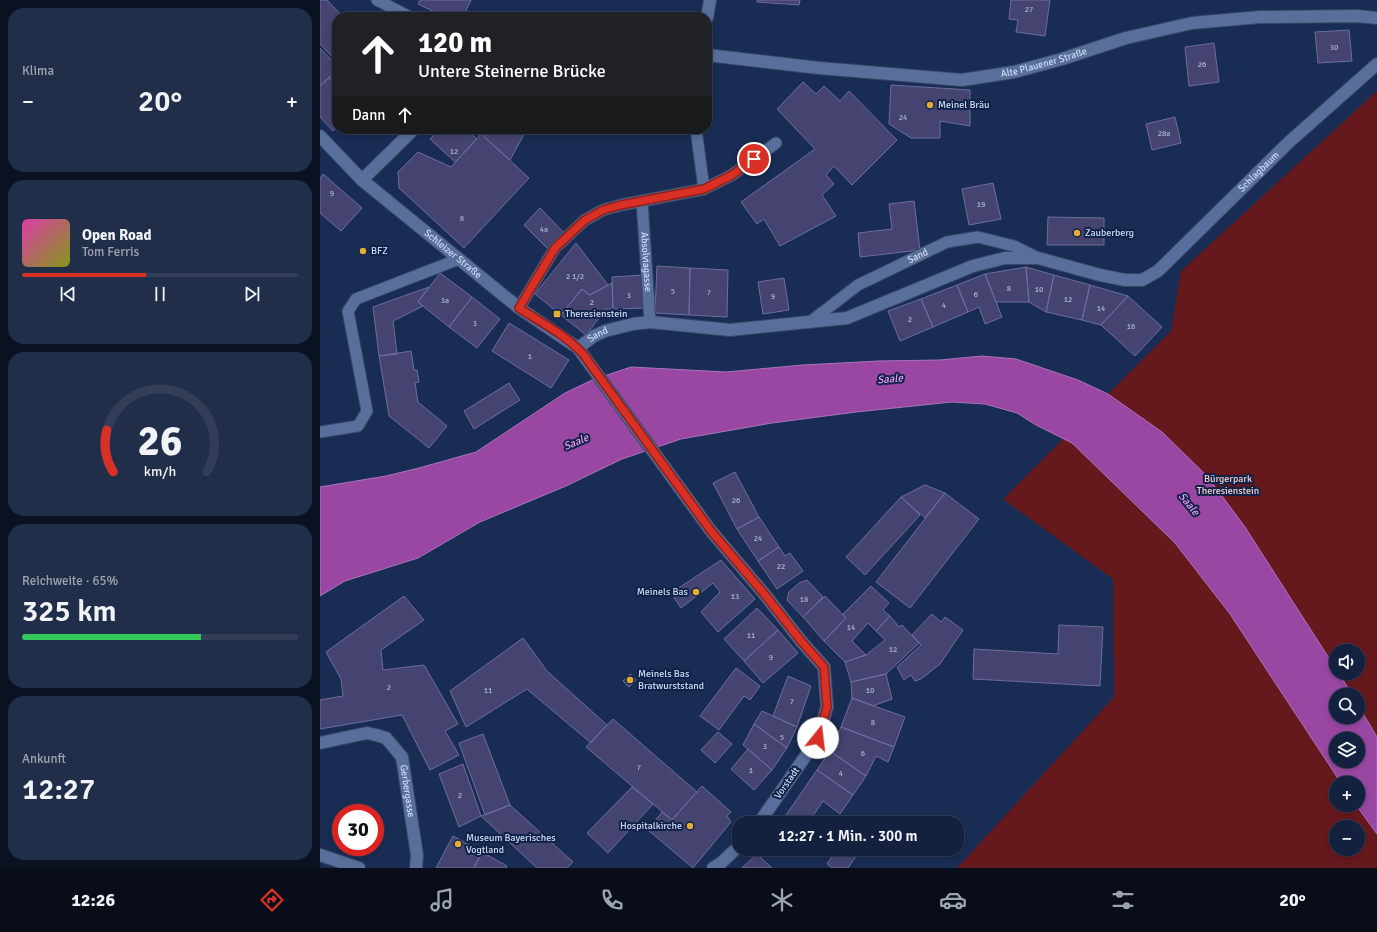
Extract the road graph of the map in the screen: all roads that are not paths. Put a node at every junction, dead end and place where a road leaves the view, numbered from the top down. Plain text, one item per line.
1 (377, 0) edge
2 (710, 0) edge
3 (400, 12) edge
4 (708, 12) edge
5 (1377, 18) edge
6 (712, 56) edge
7 (1377, 64) edge
8 (409, 134) edge
9 (697, 134) edge
10 (320, 136) edge
11 (776, 143) dead end
12 (362, 180) junction
13 (704, 189) junction
14 (642, 202) junction
15 (1038, 258) junction
16 (459, 259) junction
17 (1142, 280) joint
18 (519, 308) junction
19 (650, 322) junction
20 (810, 322) junction
21 (578, 348) junction
22 (591, 364) joint
23 (320, 432) edge
24 (320, 743) edge
25 (764, 816) edge
26 (732, 853) edge
27 (320, 855) edge
28 (359, 868) edge
29 (416, 868) edge
30 (713, 868) edge

1 - 3 lane
2 - 4 street
5 - 6 street, Alte Plauener Straße
7 - 17 street, Schlagbaum
8 - 12 street
9 - 13 lane
10 - 12 street, Schleizer Straße
11 - 13 lane
12 - 16 street, Schleizer Straße
13 - 14 lane
14 - 18 lane
14 - 19 lane, Absolviagasse
15 - 17 street, Sand
15 - 20 street, Sand
15 - 20 lane, Sand
16 - 18 street, Schleizer Straße
16 - 23 lane
18 - 21 street, Schleizer Straße
19 - 20 street, Sand
19 - 21 street, Sand
21 - 22 street, Schleizer Straße
22 - 25 street, Vorstadt
24 - 29 street, Gerbergasse
26 - 30 street
27 - 28 street

